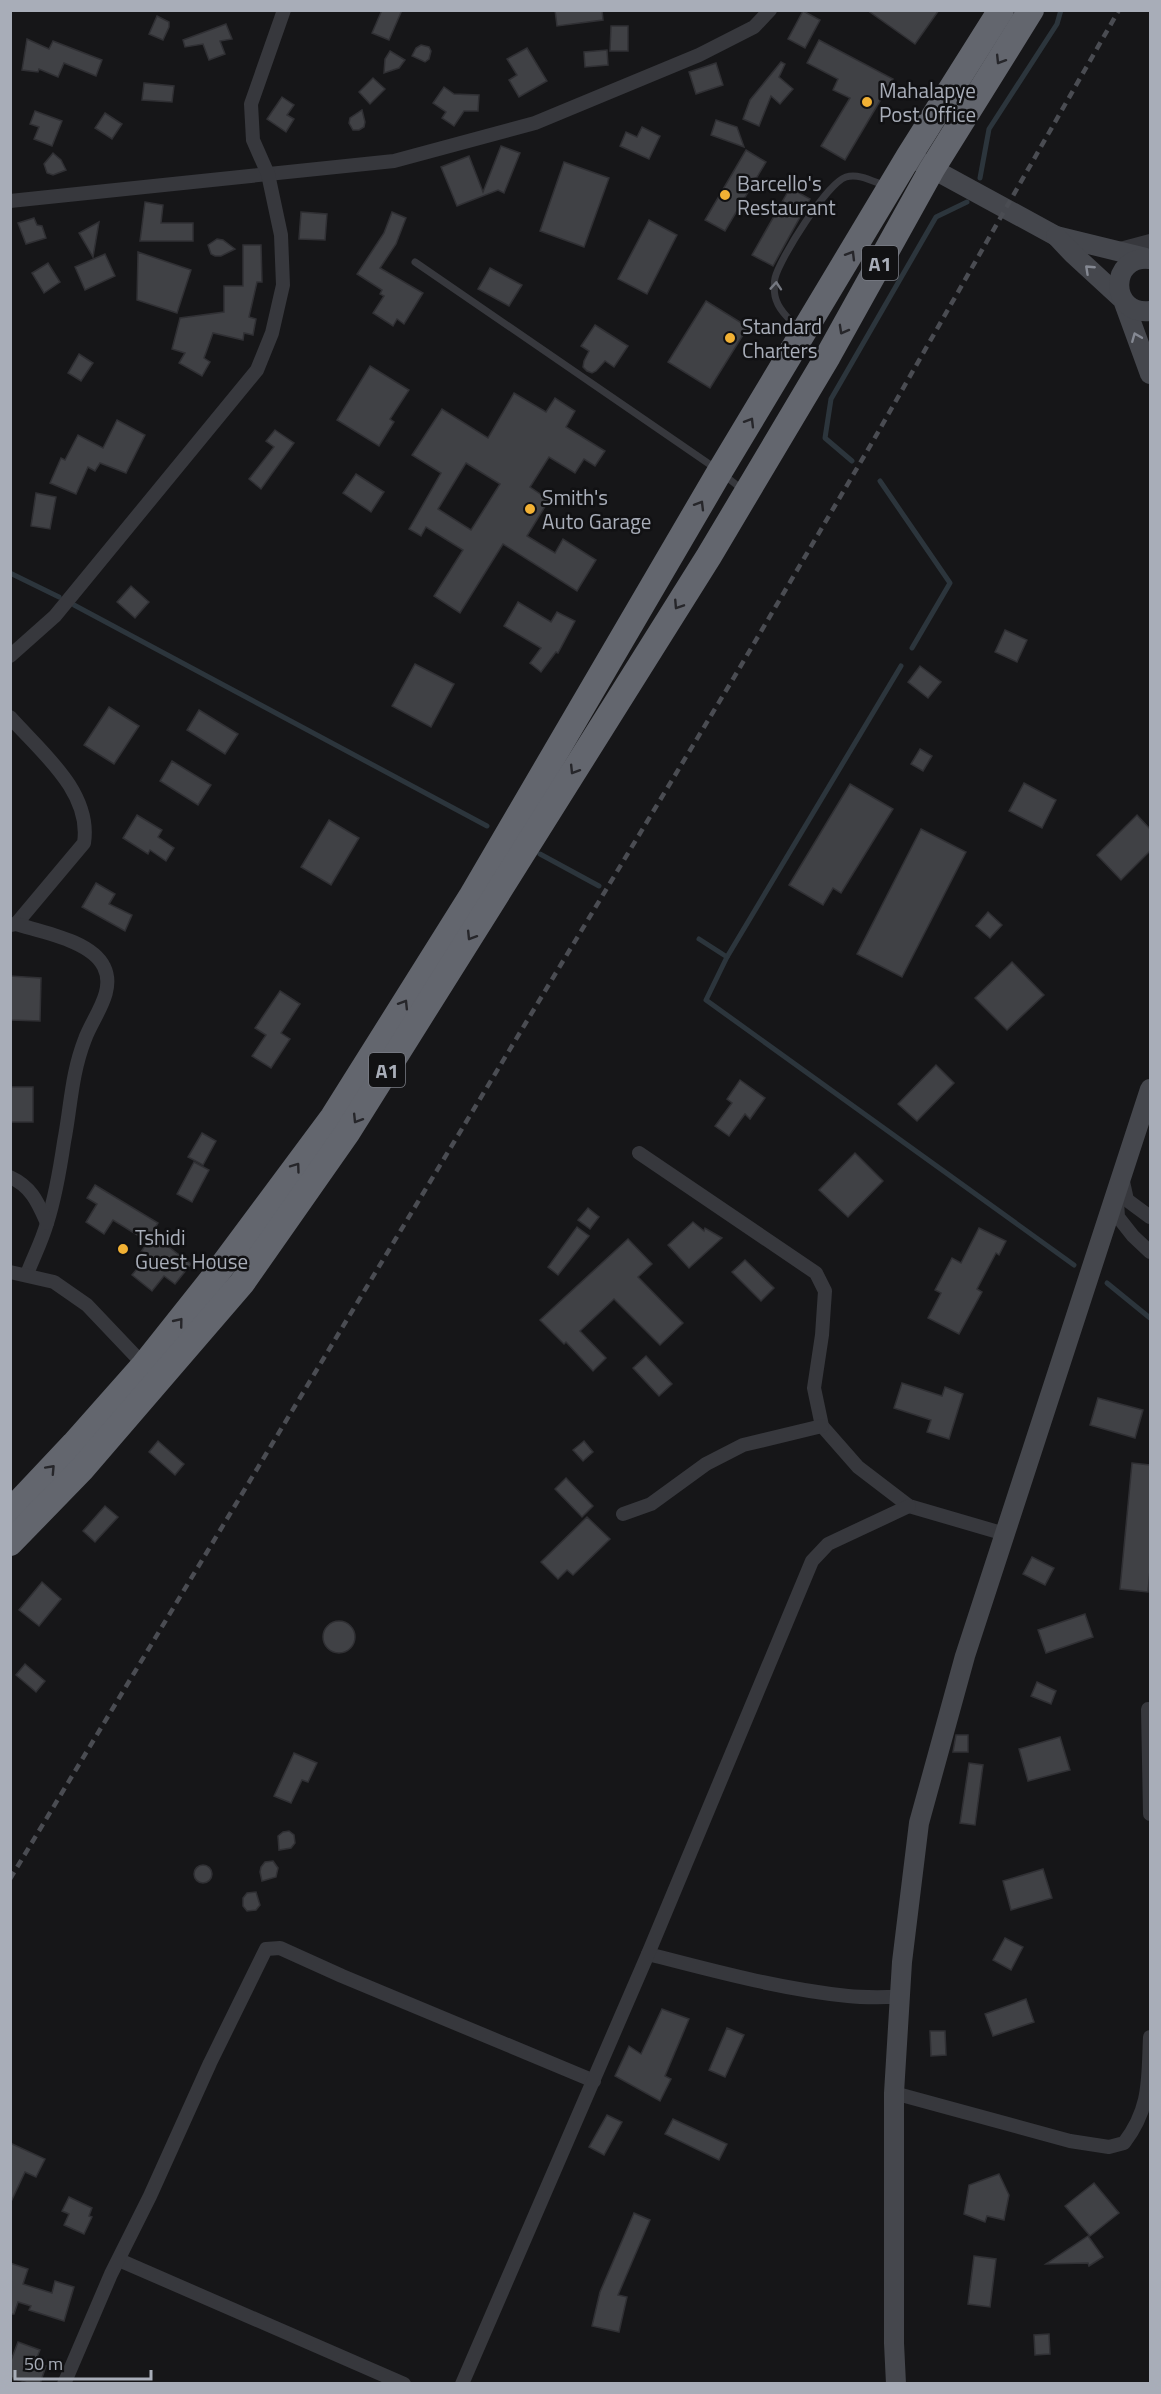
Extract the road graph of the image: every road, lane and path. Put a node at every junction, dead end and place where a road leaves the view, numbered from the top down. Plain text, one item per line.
1 (284, 10) edge
2 (770, 10) edge
3 (1001, 10) edge
4 (1030, 10) edge
5 (909, 156) junction
6 (932, 169) junction
7 (268, 174) junction
8 (891, 188) junction
9 (10, 201) edge
10 (1056, 236) junction
11 (1150, 241) edge
12 (1118, 250) junction
13 (1150, 259) edge
14 (415, 262) dead end
15 (1123, 300) junction
16 (1150, 311) edge
17 (816, 345) junction
18 (1150, 374) edge
19 (720, 471) junction
20 (747, 493) junction
21 (10, 656) edge
22 (10, 717) edge
23 (13, 924) edge
24 (1150, 1089) edge
25 (639, 1153) dead end
26 (10, 1177) edge
27 (1119, 1185) junction
28 (1150, 1216) edge
29 (47, 1223) junction
30 (1150, 1252) edge
31 (10, 1272) edge
32 (27, 1274) junction
33 (144, 1365) junction
34 (822, 1426) junction
35 (909, 1506) junction
36 (10, 1512) edge
37 (622, 1514) dead end
38 (1005, 1534) junction
39 (10, 1543) edge
40 (1148, 1709) dead end
41 (1150, 1814) edge
42 (648, 1954) junction
43 (900, 1997) junction
44 (1150, 2037) edge
45 (594, 2081) junction
46 (894, 2093) junction
47 (118, 2260) junction
48 (64, 2384) edge
49 (404, 2384) edge
50 (462, 2384) edge
51 (896, 2384) edge

1 - 7 street
2 - 7 street
3 - 5 highway, A1
4 -> 6 highway, A1
5 - 6 street
5 - 8 highway, A1
6 - 10 street
6 -> 17 highway, A1
7 - 9 street
7 - 21 street
17 -> 8 highway, A1
17 -> 8 lane
10 - 12 street
15 -> 10 street
11 - 12 street
12 - 13 street
13 - 15 street
14 - 19 lane
15 - 16 street
18 -> 15 street
19 -> 17 highway, A1
17 - 20 highway, A1
19 - 20 lane
33 -> 19 highway, A1
20 -> 39 highway, A1
22 - 23 street
23 - 29 street
24 - 27 street
25 - 34 street
26 - 29 street
27 - 28 street
27 - 30 street
27 - 38 street
29 - 32 street
31 - 32 street
32 - 33 street
36 -> 33 highway, A1
34 - 35 street
34 - 37 street
35 - 38 street
35 - 42 street
38 - 43 street
40 - 41 street
42 - 43 street
42 - 45 street
43 - 46 street
44 - 46 street
45 - 47 street
45 - 50 street
46 - 51 street
47 - 48 street
47 - 49 street

